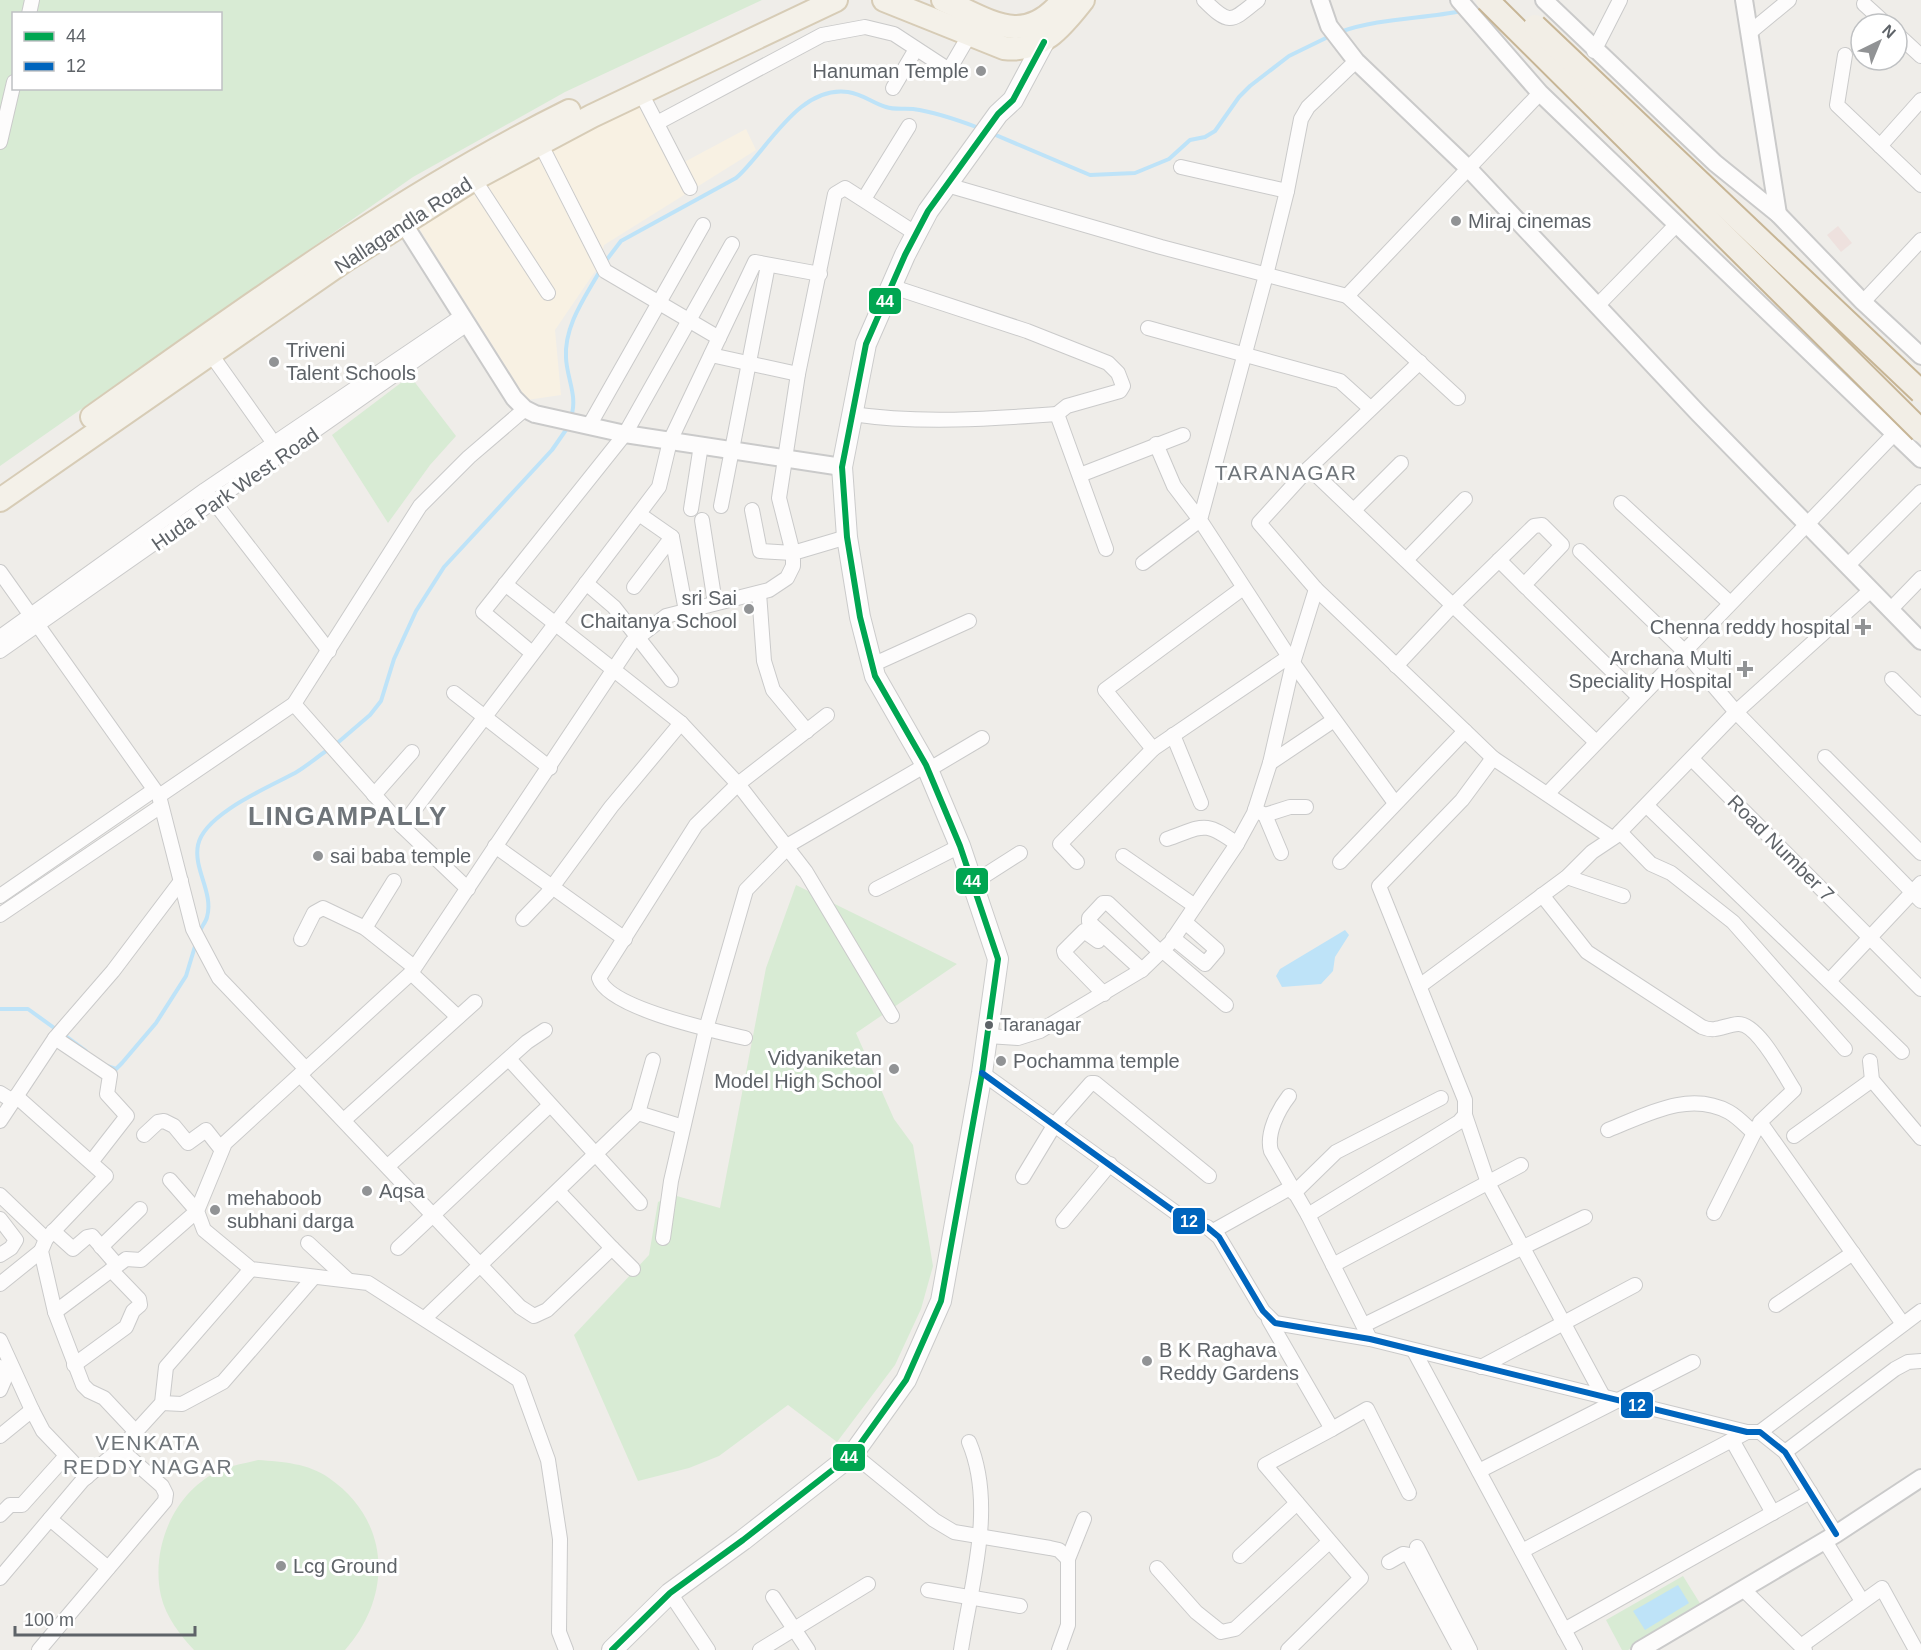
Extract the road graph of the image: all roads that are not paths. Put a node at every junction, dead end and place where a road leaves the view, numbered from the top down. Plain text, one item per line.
1 (798, 0) edge
2 (884, 0) edge
3 (943, 0) edge
4 (1063, 0) edge
5 (1083, 0) edge
6 (1204, 0) edge
7 (1258, 0) edge
8 (1320, 0) edge
9 (1487, 0) edge
10 (1509, 0) edge
11 (1544, 0) edge
12 (1620, 0) edge
13 (1790, 0) edge
14 (831, 1) edge
15 (1741, 1) edge
16 (1461, 2) edge
17 (1864, 4) dead end
18 (1873, 12) edge
19 (1055, 21) junction
20 (1749, 33) junction
21 (970, 34) junction
22 (1035, 45) junction
23 (1909, 45) edge
24 (916, 49) junction
25 (1594, 51) junction
26 (1845, 55) dead end
27 (1921, 56) edge
28 (1354, 58) junction
29 (893, 88) dead end
30 (12, 90) edge
31 (641, 93) junction
32 (1540, 93) junction
33 (1921, 100) edge
34 (657, 123) junction
35 (909, 126) dead end
36 (1691, 140) junction
37 (0, 142) edge
38 (540, 143) junction
39 (1880, 146) junction
40 (1182, 167) dead end
41 (1469, 169) junction
42 (474, 179) junction
43 (1921, 184) edge
44 (947, 185) junction
45 (690, 188) dead end
46 (1287, 191) junction
47 (1643, 191) junction
48 (864, 199) junction
49 (1778, 214) junction
50 (399, 215) junction
51 (1677, 224) junction
52 (703, 225) dead end
53 (915, 233) junction
54 (1921, 240) edge
55 (732, 244) dead end
56 (768, 265) junction
57 (820, 274) junction
58 (1266, 275) junction
59 (890, 286) junction
60 (548, 293) dead end
61 (1347, 296) junction
62 (1863, 302) junction
63 (658, 304) junction
64 (1598, 306) junction
65 (465, 320) junction
66 (689, 321) junction
67 (1148, 328) dead end
68 (719, 338) junction
69 (210, 353) junction
70 (1245, 353) junction
71 (711, 355) junction
72 (1921, 356) edge
73 (1420, 362) junction
74 (748, 364) junction
75 (798, 374) junction
76 (1921, 392) edge
77 (1458, 398) dead end
78 (1371, 408) junction
79 (525, 409) junction
80 (852, 414) junction
81 (1057, 414) junction
82 (585, 425) junction
83 (1921, 431) edge
84 (1894, 433) junction
85 (625, 434) junction
86 (1183, 435) dead end
87 (670, 441) junction
88 (274, 443) junction
89 (1156, 444) junction
90 (701, 445) junction
91 (732, 450) junction
92 (283, 455) junction
93 (785, 459) junction
94 (1921, 459) edge
95 (1401, 463) dead end
96 (842, 467) junction
97 (1309, 468) junction
98 (1080, 475) junction
99 (0, 482) edge
100 (205, 490) junction
101 (1921, 492) edge
102 (1465, 499) dead end
103 (0, 500) edge
104 (215, 503) junction
105 (1621, 503) dead end
106 (721, 506) dead end
107 (691, 509) dead end
108 (752, 510) dead end
109 (1354, 510) junction
110 (639, 514) junction
111 (702, 519) dead end
112 (1200, 520) junction
113 (1807, 524) junction
114 (672, 537) junction
115 (847, 537) junction
116 (1106, 549) dead end
117 (1580, 551) dead end
118 (793, 552) junction
119 (1406, 560) junction
120 (1499, 560) junction
121 (1143, 563) dead end
122 (1848, 565) junction
123 (0, 572) edge
124 (1921, 579) edge
125 (586, 583) junction
126 (505, 584) junction
127 (634, 587) dead end
128 (1243, 588) junction
129 (1527, 588) junction
130 (1316, 589) junction
131 (1871, 590) junction
132 (759, 593) junction
133 (715, 603) junction
134 (1730, 603) junction
135 (1453, 604) junction
136 (1890, 610) junction
137 (686, 611) junction
138 (36, 621) junction
139 (969, 621) dead end
140 (553, 625) junction
141 (0, 637) edge
142 (638, 637) junction
143 (1921, 641) edge
144 (0, 651) edge
145 (329, 651) junction
146 (1684, 651) junction
147 (532, 653) junction
148 (1291, 660) junction
149 (872, 665) junction
150 (1396, 666) junction
151 (612, 672) junction
152 (1892, 679) dead end
153 (672, 680) dead end
154 (454, 693) dead end
155 (1639, 697) junction
156 (294, 704) junction
157 (1921, 708) edge
158 (1736, 712) junction
159 (827, 715) dead end
160 (484, 717) junction
161 (1334, 720) junction
162 (681, 723) junction
163 (807, 730) junction
164 (1464, 731) junction
165 (1173, 735) junction
166 (982, 738) dead end
167 (1596, 742) junction
168 (1153, 748) junction
169 (412, 752) dead end
170 (1825, 757) dead end
171 (1492, 758) junction
172 (1692, 759) junction
173 (1270, 763) junction
174 (927, 767) junction
175 (550, 768) junction
176 (738, 784) junction
177 (1548, 794) junction
178 (374, 795) junction
179 (158, 797) junction
180 (1201, 803) dead end
181 (1395, 803) junction
182 (1647, 806) junction
183 (1306, 807) dead end
184 (1260, 813) junction
185 (402, 826) junction
186 (1616, 835) junction
187 (1167, 839) dead end
188 (1237, 844) junction
189 (495, 846) junction
190 (960, 846) junction
191 (787, 849) junction
192 (1020, 852) dead end
193 (1281, 853) dead end
194 (1921, 853) edge
195 (1123, 856) dead end
196 (1077, 861) dead end
197 (1340, 862) dead end
198 (1567, 877) junction
199 (181, 881) junction
200 (394, 881) dead end
201 (973, 883) junction
202 (551, 887) junction
203 (468, 889) junction
204 (876, 889) dead end
205 (1918, 892) edge
206 (1542, 895) junction
207 (0, 896) edge
208 (1623, 896) dead end
209 (1195, 906) junction
210 (0, 915) edge
211 (522, 919) dead end
212 (1185, 922) junction
213 (364, 928) junction
214 (1871, 936) junction
215 (1173, 938) junction
216 (301, 939) dead end
217 (625, 939) junction
218 (1162, 952) junction
219 (412, 970) junction
220 (1139, 972) junction
221 (1829, 981) junction
222 (1421, 985) junction
223 (1921, 988) edge
224 (1104, 994) junction
225 (475, 1002) dead end
226 (1226, 1005) dead end
227 (892, 1016) dead end
228 (458, 1017) junction
229 (706, 1029) junction
230 (545, 1030) dead end
231 (59, 1034) junction
232 (988, 1036) junction
233 (745, 1038) dead end
234 (1845, 1049) dead end
235 (1902, 1052) dead end
236 (509, 1059) junction
237 (653, 1060) dead end
238 (1870, 1061) dead end
239 (303, 1072) junction
240 (982, 1073) junction
241 (1872, 1080) junction
242 (0, 1093) edge
243 (1289, 1096) dead end
244 (1441, 1098) dead end
245 (14, 1099) junction
246 (550, 1105) junction
247 (638, 1113) junction
248 (1465, 1115) junction
249 (344, 1120) junction
250 (0, 1121) edge
251 (1055, 1124) junction
252 (683, 1127) junction
253 (1757, 1127) junction
254 (1608, 1130) dead end
255 (1919, 1132) edge
256 (144, 1135) dead end
257 (1794, 1136) dead end
258 (221, 1149) junction
259 (595, 1154) junction
260 (92, 1161) junction
261 (1110, 1164) junction
262 (388, 1166) junction
263 (1521, 1166) dead end
264 (1209, 1176) dead end
265 (1023, 1177) dead end
266 (170, 1180) dead end
267 (1488, 1183) junction
268 (558, 1191) junction
269 (1292, 1191) junction
270 (0, 1195) edge
271 (640, 1203) dead end
272 (140, 1209) dead end
273 (197, 1211) junction
274 (1714, 1213) dead end
275 (434, 1214) junction
276 (1308, 1215) junction
277 (1585, 1217) dead end
278 (0, 1219) edge
279 (1063, 1221) dead end
280 (1213, 1231) junction
281 (663, 1238) dead end
282 (47, 1240) junction
283 (105, 1243) junction
284 (308, 1243) dead end
285 (1525, 1247) junction
286 (398, 1248) dead end
287 (612, 1248) junction
288 (1853, 1253) junction
289 (0, 1255) edge
290 (480, 1263) junction
291 (118, 1264) junction
292 (1333, 1265) junction
293 (251, 1269) junction
294 (633, 1269) dead end
295 (314, 1276) junction
296 (348, 1280) junction
297 (0, 1284) edge
298 (1635, 1285) dead end
299 (1776, 1305) dead end
300 (55, 1311) junction
301 (1921, 1311) edge
302 (424, 1318) junction
303 (1269, 1320) junction
304 (1565, 1322) junction
305 (1903, 1324) junction
306 (1364, 1325) junction
307 (1370, 1339) junction
308 (0, 1340) edge
309 (1414, 1351) junction
310 (1921, 1361) edge
311 (1693, 1362) dead end
312 (74, 1365) junction
313 (0, 1367) edge
314 (1481, 1367) junction
315 (0, 1390) edge
316 (1611, 1399) junction
317 (162, 1403) junction
318 (32, 1410) junction
319 (1332, 1429) junction
320 (136, 1432) junction
321 (1754, 1432) junction
322 (0, 1436) edge
323 (1732, 1440) junction
324 (969, 1442) dead end
325 (120, 1449) junction
326 (1785, 1452) junction
327 (853, 1454) junction
328 (65, 1457) junction
329 (1479, 1471) junction
330 (87, 1478) junction
331 (1921, 1478) edge
332 (1810, 1492) junction
333 (1409, 1493) dead end
334 (1297, 1503) junction
335 (1773, 1514) junction
336 (0, 1515) edge
337 (50, 1519) junction
338 (1084, 1519) dead end
339 (979, 1536) junction
340 (1831, 1537) junction
341 (1329, 1542) junction
342 (1417, 1547) dead end
343 (1522, 1551) junction
344 (1240, 1556) dead end
345 (1068, 1559) junction
346 (1389, 1562) dead end
347 (108, 1568) junction
348 (1157, 1568) dead end
349 (0, 1578) edge
350 (868, 1584) dead end
351 (1743, 1589) junction
352 (928, 1590) dead end
353 (670, 1593) junction
354 (773, 1596) dead end
355 (969, 1598) junction
356 (1862, 1601) junction
357 (1020, 1606) dead end
358 (794, 1630) junction
359 (1564, 1630) junction
360 (1803, 1648) edge
361 (1917, 1648) edge
362 (1643, 1649) edge
363 (39, 1650) edge
364 (566, 1650) edge
365 (612, 1650) edge
366 (708, 1650) edge
367 (760, 1650) edge
368 (808, 1650) edge
369 (961, 1650) edge
370 (1059, 1650) edge
371 (1288, 1650) edge
372 (1460, 1650) edge
373 (1470, 1650) edge
374 (1575, 1650) edge

1 - 50 main road, Nallagandla Road
2 - 21 main road
3 - 19 main road
4 - 19 main road
5 - 19 main road
6 - 7 street
8 - 28 street
9 - 83 highway, bridge
10 - 76 highway, bridge
11 - 25 street
12 - 25 street
13 - 20 street
14 - 31 main road, Nallagandla Road
15 - 20 street
16 - 32 street
17 - 18 street
19 - 22 main road
20 - 49 street
21 - 22 main road
21 - 24 street
22 - 44 main road
23 - 27 street
24 - 29 street
24 - 34 street
25 - 36 street
26 - 39 street
28 - 41 street
28 - 46 street
30 - 37 street
31 - 34 street
31 - 38 main road, Nallagandla Road
32 - 41 street
32 - 47 street
33 - 39 street
34 - 45 street
35 - 48 street
36 - 47 street
36 - 49 street
38 - 42 main road, Nallagandla Road
38 - 63 street
39 - 43 street
40 - 46 street
41 - 61 street
41 - 64 street
42 - 50 main road, Nallagandla Road
42 - 60 street
44 - 53 main road
44 - 58 street
46 - 58 street
47 - 51 street
48 - 53 street
48 - 57 street
49 - 62 street
50 - 65 street
50 - 69 main road, Nallagandla Road
50 - 99 main road, Nallagandla Road
51 - 64 street
51 - 84 street
52 - 63 street
53 - 59 main road
54 - 62 street
55 - 66 street
56 - 57 street
56 - 68 street
56 - 74 street
57 - 75 street
58 - 61 street
58 - 70 street
59 - 80 main road
59 - 81 street
61 - 73 street
62 - 72 street
63 - 66 street
63 - 82 street
64 - 113 street
65 - 79 street
65 - 88 street, Huda Park West Road
65 - 92 street, Huda Park West Road
66 - 68 street
66 - 85 street
67 - 70 street
68 - 71 street
69 - 88 street
69 - 103 main road, Nallagandla Road
70 - 78 street
70 - 112 street
71 - 74 street
71 - 87 street
73 - 77 street
73 - 78 street
74 - 75 street
74 - 91 street
75 - 93 street
78 - 97 street
79 - 82 street
79 - 145 street
80 - 81 street
80 - 96 main road
81 - 98 street
82 - 85 street
84 - 94 street
84 - 113 street
85 - 87 street
85 - 126 street
86 - 89 street
87 - 90 street
87 - 110 street
88 - 92 street
88 - 100 street, Huda Park West Road
89 - 98 street
89 - 112 street
90 - 91 street
90 - 107 street
91 - 93 street
91 - 106 street
92 - 104 street, Huda Park West Road
93 - 96 street
93 - 118 street
95 - 109 street
96 - 115 main road
97 - 109 street
97 - 130 street
98 - 116 street
100 - 104 street
100 - 138 street, Huda Park West Road
101 - 122 street
102 - 119 street
104 - 138 street, Huda Park West Road
104 - 145 street
105 - 134 street
108 - 118 street
109 - 119 street
110 - 114 street
110 - 125 street
111 - 133 street
112 - 121 street
112 - 128 street
113 - 122 street
113 - 134 street
114 - 127 street
114 - 137 street
115 - 118 street
115 - 149 main road
117 - 146 street
118 - 132 street
119 - 135 street
120 - 129 street
120 - 129 street
120 - 135 street
122 - 131 street
123 - 138 street
124 - 136 street
125 - 140 street
125 - 142 street
126 - 140 street
126 - 147 street
128 - 148 street
128 - 168 street
129 - 155 street
130 - 148 street
130 - 150 street
131 - 136 street
131 - 158 street
132 - 133 street
132 - 163 street
133 - 137 street
134 - 146 street
135 - 150 street
135 - 167 street
136 - 143 street
137 - 142 street
138 - 141 street, Huda Park West Road
138 - 144 street, Huda Park West Road
138 - 179 street
139 - 149 street
140 - 147 street
140 - 151 street
142 - 151 street
142 - 153 street
145 - 156 street
146 - 155 street
146 - 158 street
147 - 160 street
148 - 161 street
148 - 165 street
148 - 173 street
149 - 174 main road
150 - 164 street
151 - 162 street
151 - 175 street
152 - 157 street
154 - 160 street
155 - 167 street
156 - 178 street
156 - 179 street
158 - 172 street
158 - 205 street
159 - 163 street
160 - 175 street
160 - 185 street
161 - 173 street
161 - 181 street
162 - 176 street
162 - 202 street
163 - 176 street
164 - 171 street
164 - 181 street
165 - 168 street
165 - 180 street
166 - 174 street
167 - 177 street
168 - 196 street
169 - 178 street
170 - 194 street
171 - 177 street
171 - 222 street
172 - 182 street
172 - 214 street, Road Number 7
173 - 184 street
174 - 190 main road
174 - 191 street
175 - 189 street
176 - 191 street
176 - 217 street
177 - 186 street
178 - 185 street
179 - 199 street
179 - 207 street
179 - 210 street
181 - 197 street
182 - 186 street
182 - 221 street
183 - 184 street
184 - 188 street
184 - 193 street
185 - 203 street
186 - 198 street
186 - 234 street
187 - 188 street
188 - 209 street
189 - 202 street
189 - 203 street
190 - 201 main road
190 - 204 street
191 - 227 street
191 - 229 street
192 - 201 street
195 - 209 street
198 - 206 street
198 - 208 street
199 - 231 street
199 - 239 street
200 - 213 street
201 - 232 main road
202 - 211 street
202 - 217 street
203 - 219 street
205 - 214 street
206 - 222 street
206 - 253 street
209 - 212 street
212 - 215 street
212 - 215 street
213 - 216 street
213 - 219 street
214 - 221 street
214 - 223 street, Road Number 7
215 - 218 street
217 - 229 street
218 - 220 street
218 - 220 street
218 - 226 street
219 - 228 street
219 - 239 street
220 - 224 street
220 - 224 street
221 - 235 street
222 - 248 street
224 - 232 street
225 - 228 street
228 - 249 street
229 - 233 street
229 - 252 street
230 - 236 street
231 - 245 street
231 - 260 street
232 - 240 main road
236 - 246 street
236 - 262 street
237 - 247 street
238 - 241 street
239 - 249 street
239 - 258 street
240 - 251 street
240 - 327 main road
241 - 255 street
241 - 257 street
242 - 245 street
243 - 269 street
244 - 269 street
245 - 250 street
245 - 260 street
246 - 259 street
246 - 275 street
247 - 252 street
247 - 259 street
248 - 267 street
248 - 276 street
249 - 262 street
251 - 261 street
251 - 264 street
251 - 265 street
252 - 281 street
253 - 254 street
253 - 274 street
253 - 288 street
256 - 258 street
258 - 273 street
259 - 268 street
259 - 271 street
260 - 282 street
261 - 279 street
261 - 280 street
262 - 275 street
263 - 267 street
266 - 273 street
267 - 285 street
267 - 292 street
268 - 287 street
268 - 290 street
269 - 276 street
269 - 280 street
270 - 282 street
272 - 283 street
273 - 291 street
273 - 293 street
275 - 286 street
275 - 290 street
276 - 292 street
277 - 285 street
278 - 289 street
280 - 303 street
282 - 283 street
282 - 297 street
282 - 300 street
283 - 291 street
284 - 296 street
285 - 304 street
285 - 306 street
287 - 290 street
287 - 294 street
288 - 299 street
288 - 305 street
290 - 302 street
291 - 300 street
291 - 312 street
292 - 306 street
293 - 295 street
293 - 317 street
295 - 296 street
295 - 317 street
296 - 302 street
298 - 304 street
300 - 312 street
301 - 305 street
302 - 364 street
303 - 307 street
303 - 319 street
304 - 314 street
304 - 316 street
305 - 321 street
306 - 307 street
307 - 309 street
308 - 318 street
309 - 314 street
309 - 329 street
310 - 326 street
311 - 316 street
312 - 320 street
313 - 315 street
314 - 316 street
316 - 321 street
316 - 329 street
317 - 320 street
318 - 322 street
318 - 328 street
319 - 333 street
319 - 334 street
320 - 325 street
321 - 323 street
321 - 326 street
323 - 335 street
323 - 343 street
324 - 339 street
325 - 330 street
325 - 347 street
326 - 332 street
327 - 339 street
327 - 353 main road
328 - 330 street
328 - 336 street
329 - 343 street
330 - 337 street
331 - 340 street
332 - 335 street
332 - 340 street
334 - 341 street
334 - 344 street
335 - 359 street
337 - 347 street
337 - 349 street
338 - 345 street
339 - 345 street
339 - 355 street
340 - 351 street
340 - 356 street
341 - 348 street
341 - 371 street
342 - 373 street
343 - 359 street
345 - 370 street
346 - 372 street
347 - 363 street
350 - 358 street
351 - 360 street
351 - 362 street
352 - 355 street
353 - 365 main road
353 - 366 street
354 - 358 street
355 - 357 street
355 - 369 street
356 - 360 street
356 - 361 street
358 - 367 street
358 - 368 street
359 - 374 street

